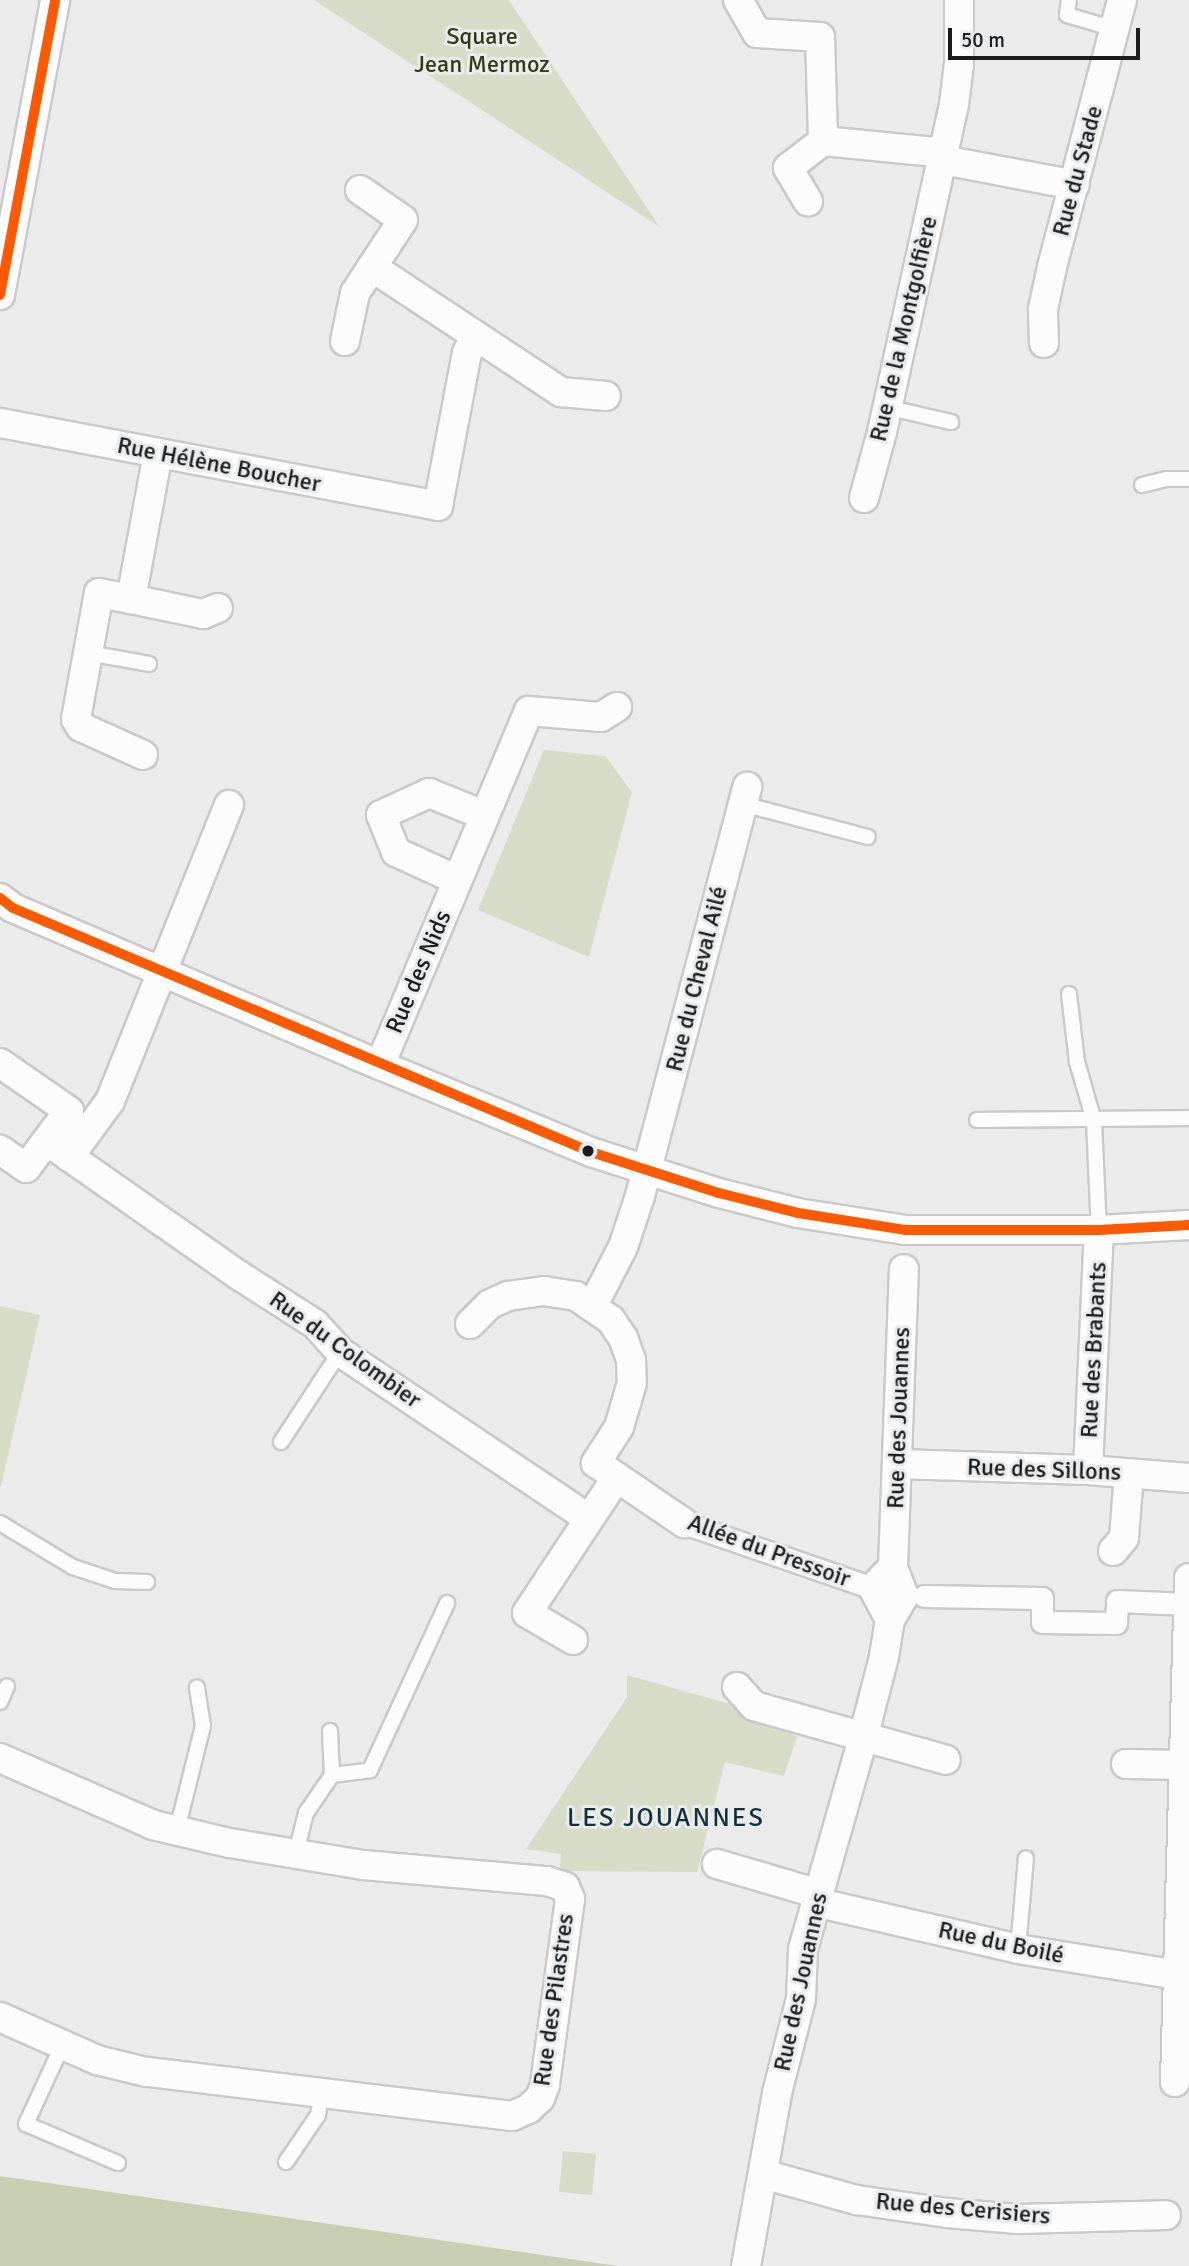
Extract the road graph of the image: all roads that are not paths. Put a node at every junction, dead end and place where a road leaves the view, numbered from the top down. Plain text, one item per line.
1 (55, 0) edge
2 (738, 0) edge
3 (959, 0) edge
4 (1069, 0) edge
5 (1122, 0) edge
6 (1115, 29) junction
7 (823, 141) junction
8 (944, 157) junction
9 (1075, 185) junction
10 (360, 190) dead end
11 (808, 201) dead end
12 (372, 267) junction
13 (0, 295) edge
14 (478, 339) junction
15 (345, 341) dead end
16 (1044, 342) dead end
17 (606, 396) dead end
18 (886, 407) junction
19 (951, 422) dead end
20 (0, 423) edge
21 (158, 453) junction
22 (1189, 479) edge
23 (1142, 485) dead end
24 (864, 498) dead end
25 (131, 599) junction
26 (218, 608) dead end
27 (88, 653) junction
28 (149, 664) dead end
29 (617, 707) dead end
30 (143, 755) dead end
31 (745, 796) joint
32 (229, 806) dead end
33 (484, 815) junction
34 (868, 837) dead end
35 (457, 880) junction
36 (4, 904) edge
37 (162, 970) junction
38 (1069, 994) dead end
39 (0, 1063) edge
40 (380, 1065) junction
41 (1189, 1118) edge
42 (977, 1121) dead end
43 (1094, 1121) junction
44 (58, 1149) junction
45 (0, 1150) edge
46 (647, 1171) junction
47 (1189, 1225) edge
48 (1099, 1230) junction
49 (904, 1269) dead end
50 (593, 1305) junction
51 (470, 1324) dead end
52 (340, 1352) junction
53 (281, 1442) dead end
54 (898, 1464) junction
55 (606, 1470) junction
56 (1088, 1470) junction
57 (1129, 1473) junction
58 (1189, 1478) edge
59 (588, 1518) junction
60 (0, 1523) edge
61 (684, 1523) joint
62 (1113, 1550) dead end
63 (893, 1567) junction
64 (147, 1582) dead end
65 (873, 1588) junction
66 (1188, 1595) edge
67 (914, 1596) junction
68 (447, 1603) dead end
69 (890, 1620) junction
70 (573, 1640) dead end
71 (7, 1686) dead end
72 (197, 1687) dead end
73 (737, 1688) dead end
74 (0, 1702) edge
75 (330, 1731) dead end
76 (863, 1738) junction
77 (0, 1758) edge
78 (946, 1760) dead end
79 (1126, 1764) dead end
80 (1183, 1765) junction
81 (332, 1775) junction
82 (177, 1830) junction
83 (296, 1853) junction
84 (1026, 1858) dead end
85 (717, 1864) dead end
86 (817, 1898) junction
87 (1018, 1949) junction
88 (1184, 1974) edge
89 (0, 2017) edge
90 (62, 2046) junction
91 (1175, 2082) dead end
92 (321, 2095) junction
93 (286, 2162) dead end
94 (118, 2163) dead end
95 (763, 2174) junction
96 (1166, 2215) dead end
97 (746, 2266) edge

1 - 13 street
2 - 7 street
3 - 8 street, Rue de la Montgolfière
4 - 6 lane
5 - 6 street, Rue du Stade
6 - 9 street, Rue du Stade
7 - 8 street
7 - 11 street
8 - 9 street
8 - 18 street, Rue de la Montgolfière
9 - 16 street, Rue du Stade
10 - 12 street
12 - 14 street
12 - 15 street
14 - 17 street
14 - 21 street, Rue Hélène Boucher
18 - 19 lane
18 - 24 street, Rue de la Montgolfière
20 - 21 street, Rue Hélène Boucher
21 - 25 street
22 - 23 lane
25 - 26 street
25 - 27 street
27 - 28 lane
27 - 30 street
29 - 33 street, Rue des Nids
31 - 34 lane
31 - 46 street, Rue du Cheval Ailé
32 - 37 street
33 - 35 street, Rue des Nids
33 - 35 street, Rue des Nids
35 - 40 street, Rue des Nids
36 - 37 street
37 - 40 street
37 - 44 street
38 - 43 lane
39 - 44 street
40 - 46 street
41 - 43 lane
42 - 43 lane
43 - 48 lane
44 - 45 street
44 - 52 street, Rue du Colombier
46 - 48 street
46 - 50 street, Rue du Cheval Ailé
47 - 48 street
48 - 56 street, Rue des Brabants
49 - 54 street, Rue des Jouannes
50 - 51 street
50 - 55 street
52 - 53 lane
52 - 59 street, Rue du Colombier
54 - 56 street, Rue des Sillons
54 - 63 street, Rue des Jouannes
55 - 59 street
55 - 61 street, Allée du Pressoir
56 - 57 street, Rue des Sillons
57 - 58 street, Rue des Sillons
57 - 62 street
59 - 70 street
60 - 64 lane
61 - 65 street, Allée du Pressoir
63 - 65 street
63 - 67 street, Rue des Jouannes
65 - 69 street
66 - 67 street
66 - 80 street
67 - 69 street, Rue des Jouannes
68 - 81 lane
69 - 76 street, Rue des Jouannes
71 - 74 lane
72 - 82 lane
73 - 76 street
75 - 81 lane
76 - 78 street
76 - 86 street, Rue des Jouannes
77 - 82 street, Rue des Pilastres
79 - 80 street
80 - 88 street
81 - 83 lane
82 - 83 street, Rue des Pilastres
83 - 92 street, Rue des Pilastres
84 - 87 lane
85 - 86 street, Rue du Boilé
86 - 87 street, Rue du Boilé
86 - 95 street, Rue des Jouannes
87 - 88 street, Rue du Boilé
88 - 91 street
89 - 90 street, Rue des Pilastres
90 - 92 street, Rue des Pilastres
90 - 94 lane
92 - 93 lane
95 - 96 street, Rue des Cerisiers
95 - 97 street, Rue des Jouannes

